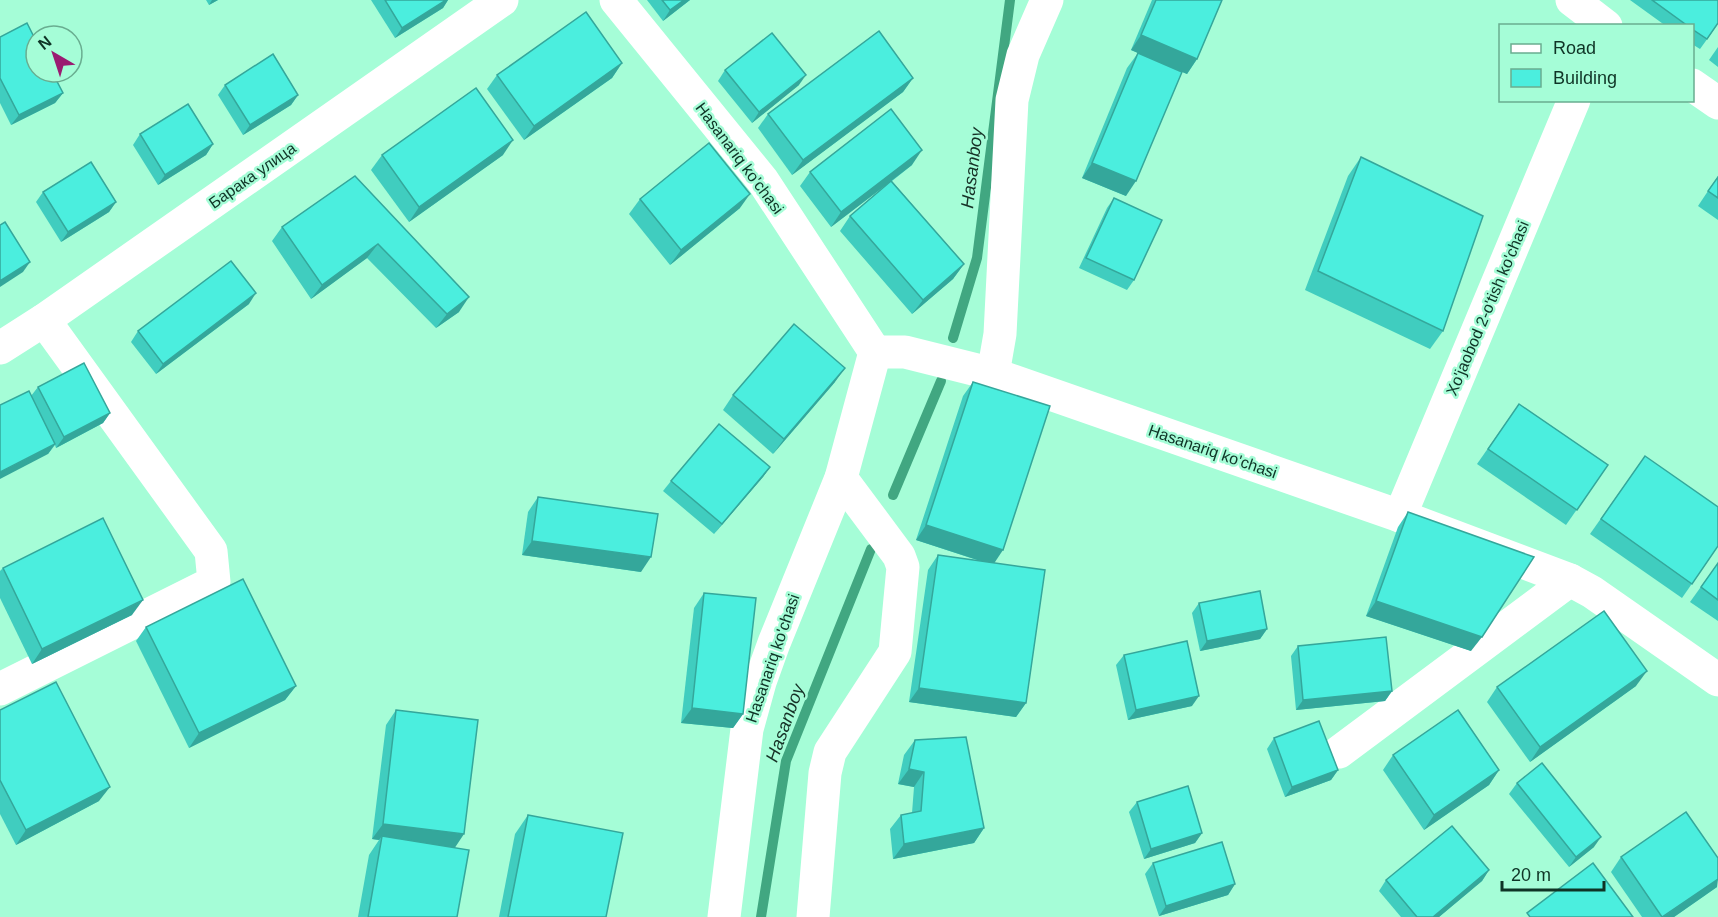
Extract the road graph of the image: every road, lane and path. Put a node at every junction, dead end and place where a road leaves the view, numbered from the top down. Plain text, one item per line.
1 (502, 0) edge
2 (616, 0) edge
3 (1047, 0) edge
4 (1572, 0) edge
5 (1604, 24) edge
6 (1694, 86) edge
7 (1573, 102) edge
8 (1718, 103) edge
9 (44, 320) junction
10 (0, 348) edge
11 (875, 352) junction
12 (993, 374) junction
13 (841, 478) junction
14 (1400, 516) junction
15 (1570, 580) junction
16 (1718, 680) edge
17 (0, 689) edge
18 (1339, 752) dead end
19 (724, 917) edge
20 (813, 917) edge

1 - 9 street, Барака улица
2 - 11 street, Hasanariq ko'chasi
3 - 12 street
4 - 5 street
6 - 8 street
7 - 14 street, Xo'jaobod 2-o'tish ko'chasi
9 - 10 street, Барака улица
9 - 17 street
11 - 12 street, Hasanariq ko'chasi
11 - 13 street, Hasanariq ko'chasi
12 - 14 street, Hasanariq ko'chasi
13 - 19 street, Hasanariq ko'chasi
13 - 20 street
14 - 15 street, Hasanariq ko'chasi
15 - 16 street, Hasanariq ko'chasi
15 - 18 street

